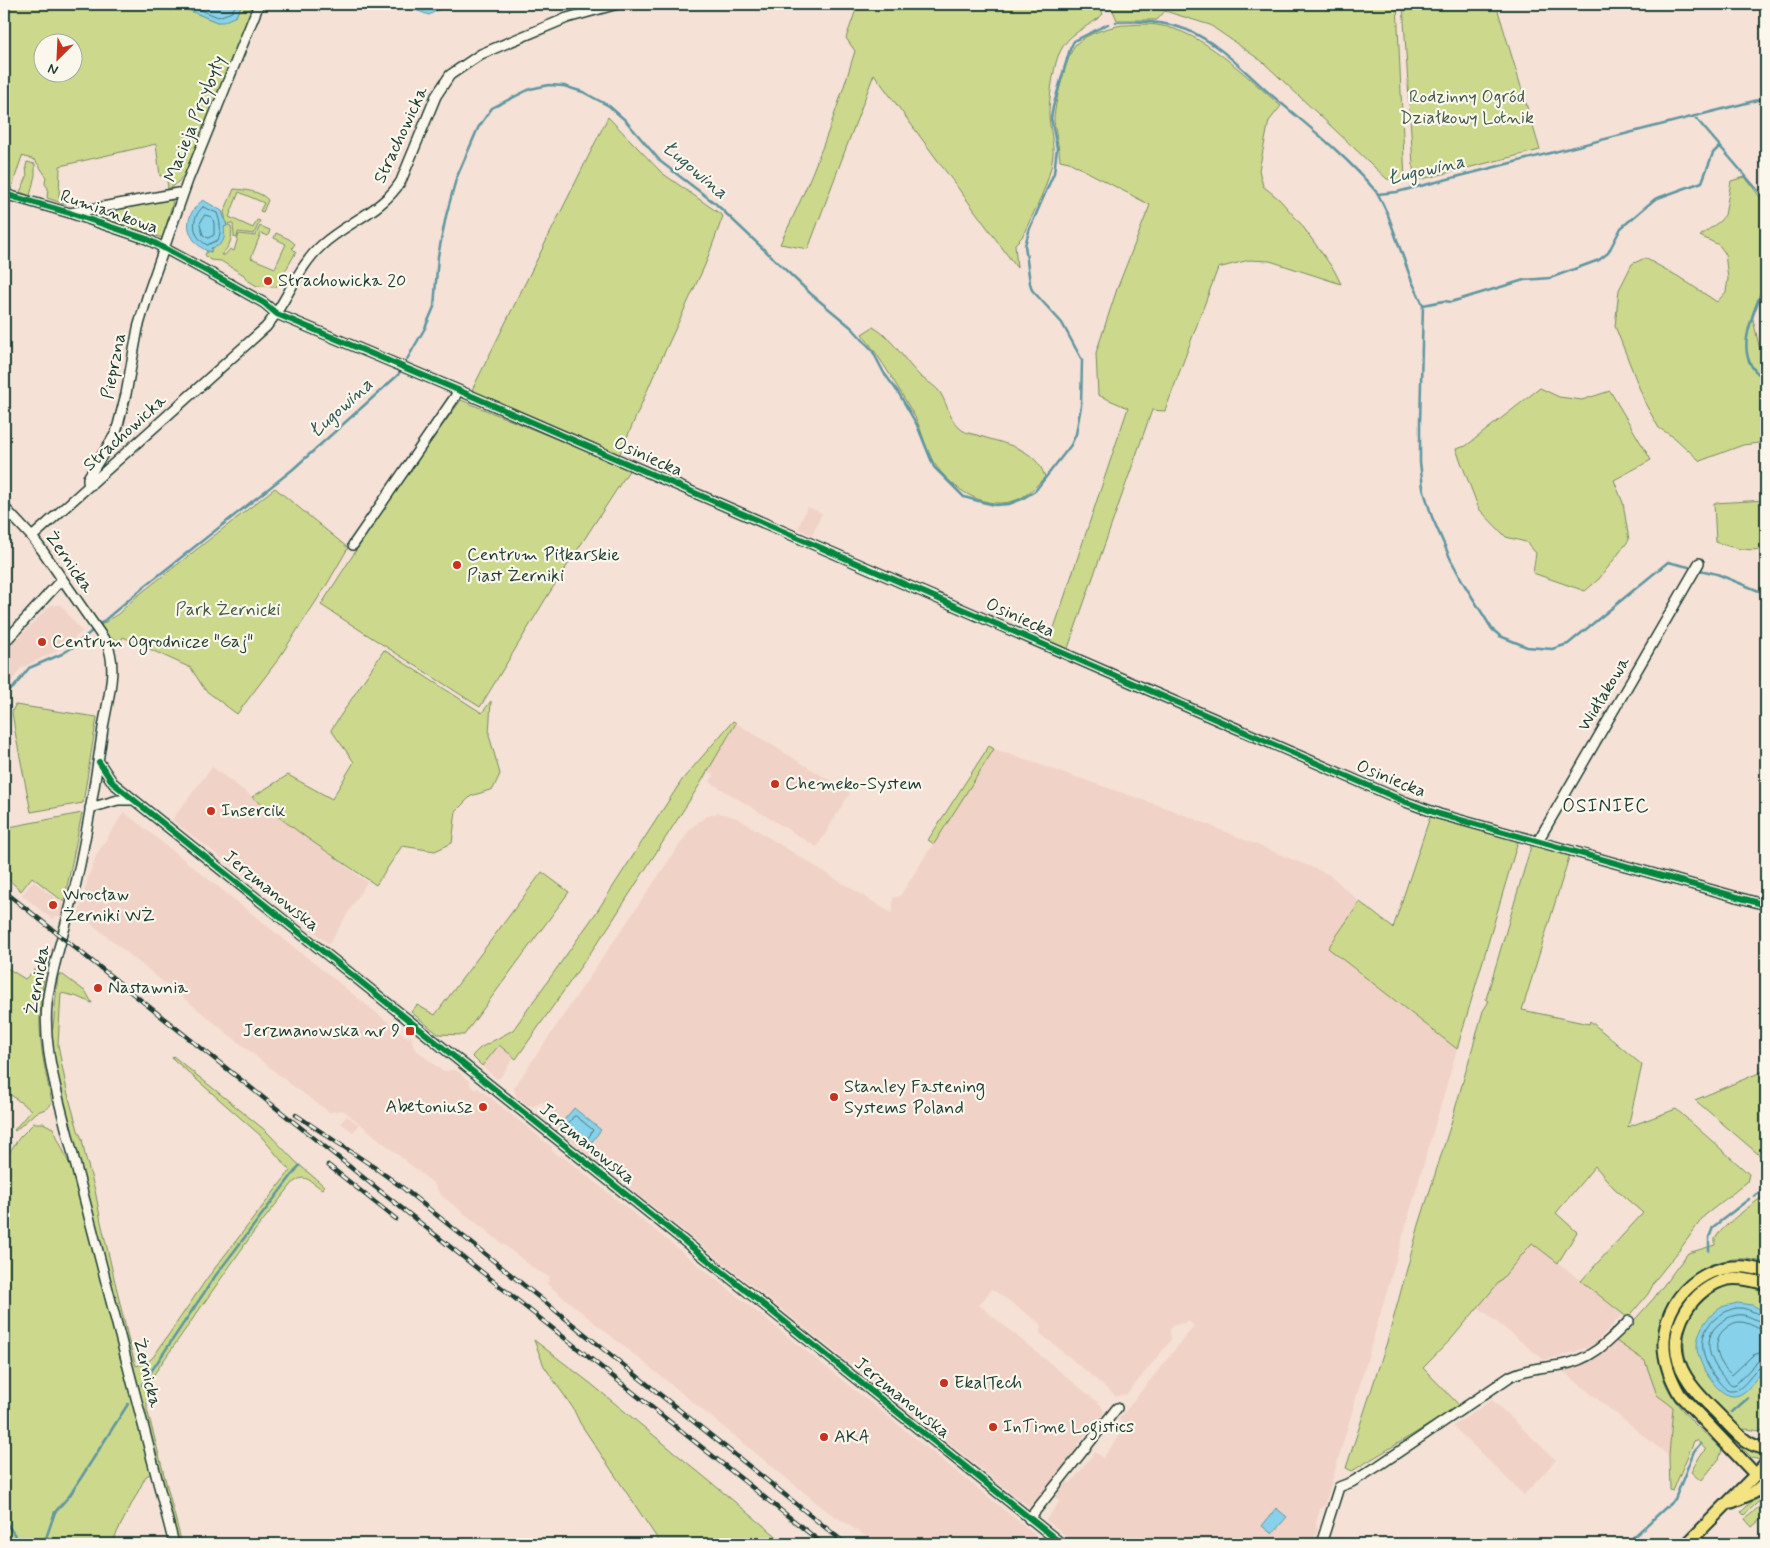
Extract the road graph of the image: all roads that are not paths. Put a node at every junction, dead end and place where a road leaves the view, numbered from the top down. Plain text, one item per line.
1 (258, 4) edge
2 (618, 4) edge
3 (4, 194) edge
4 (183, 194) junction
5 (70, 213) junction
6 (165, 248) junction
7 (277, 314) junction
8 (458, 390) junction
9 (91, 485) junction
10 (4, 507) edge
11 (32, 537) junction
12 (353, 545) dead end
13 (1699, 563) dead end
14 (62, 579) junction
15 (4, 643) edge
16 (99, 762) junction
17 (134, 800) junction
18 (90, 808) junction
19 (1538, 841) junction
20 (1766, 905) edge
21 (1766, 1272) edge
22 (1766, 1284) edge
23 (1629, 1321) dead end
24 (1117, 1408) dead end
25 (1766, 1448) edge
26 (1766, 1464) edge
27 (1756, 1474) junction
28 (1766, 1482) edge
29 (1729, 1502) junction
30 (1030, 1519) junction
31 (174, 1544) edge
32 (1062, 1544) edge
33 (1321, 1544) edge
34 (1687, 1544) edge

1 - 4 street, Macieja Przybyły
2 - 7 street, Strachowicka
3 - 5 street, Rumiankowa
4 - 5 street, Rumiankowa
4 - 6 street, Macieja Przybyły
5 - 6 street, Rumiankowa
6 - 7 street, Rumiankowa
6 - 9 street, Pieprzna
7 - 8 street, Osiniecka
7 - 9 street, Strachowicka
8 - 12 street
8 - 19 street, Osiniecka
9 - 11 street, Strachowicka
10 - 11 street, Żernicka
11 - 14 street, Żernicka
13 - 19 street, Widłakowa
14 - 15 street
14 - 16 street, Żernicka
16 - 17 street, Jerzmanowska
16 - 18 street, Żernicka
17 - 18 street
17 - 30 street, Jerzmanowska
18 - 31 street, Żernicka
19 - 20 street, Osiniecka
21 - 27 main road
22 - 25 main road
23 - 33 street
24 - 30 street
26 - 27 main road
27 - 29 main road
28 - 29 main road
29 - 34 main road
30 - 32 street, Jerzmanowska

